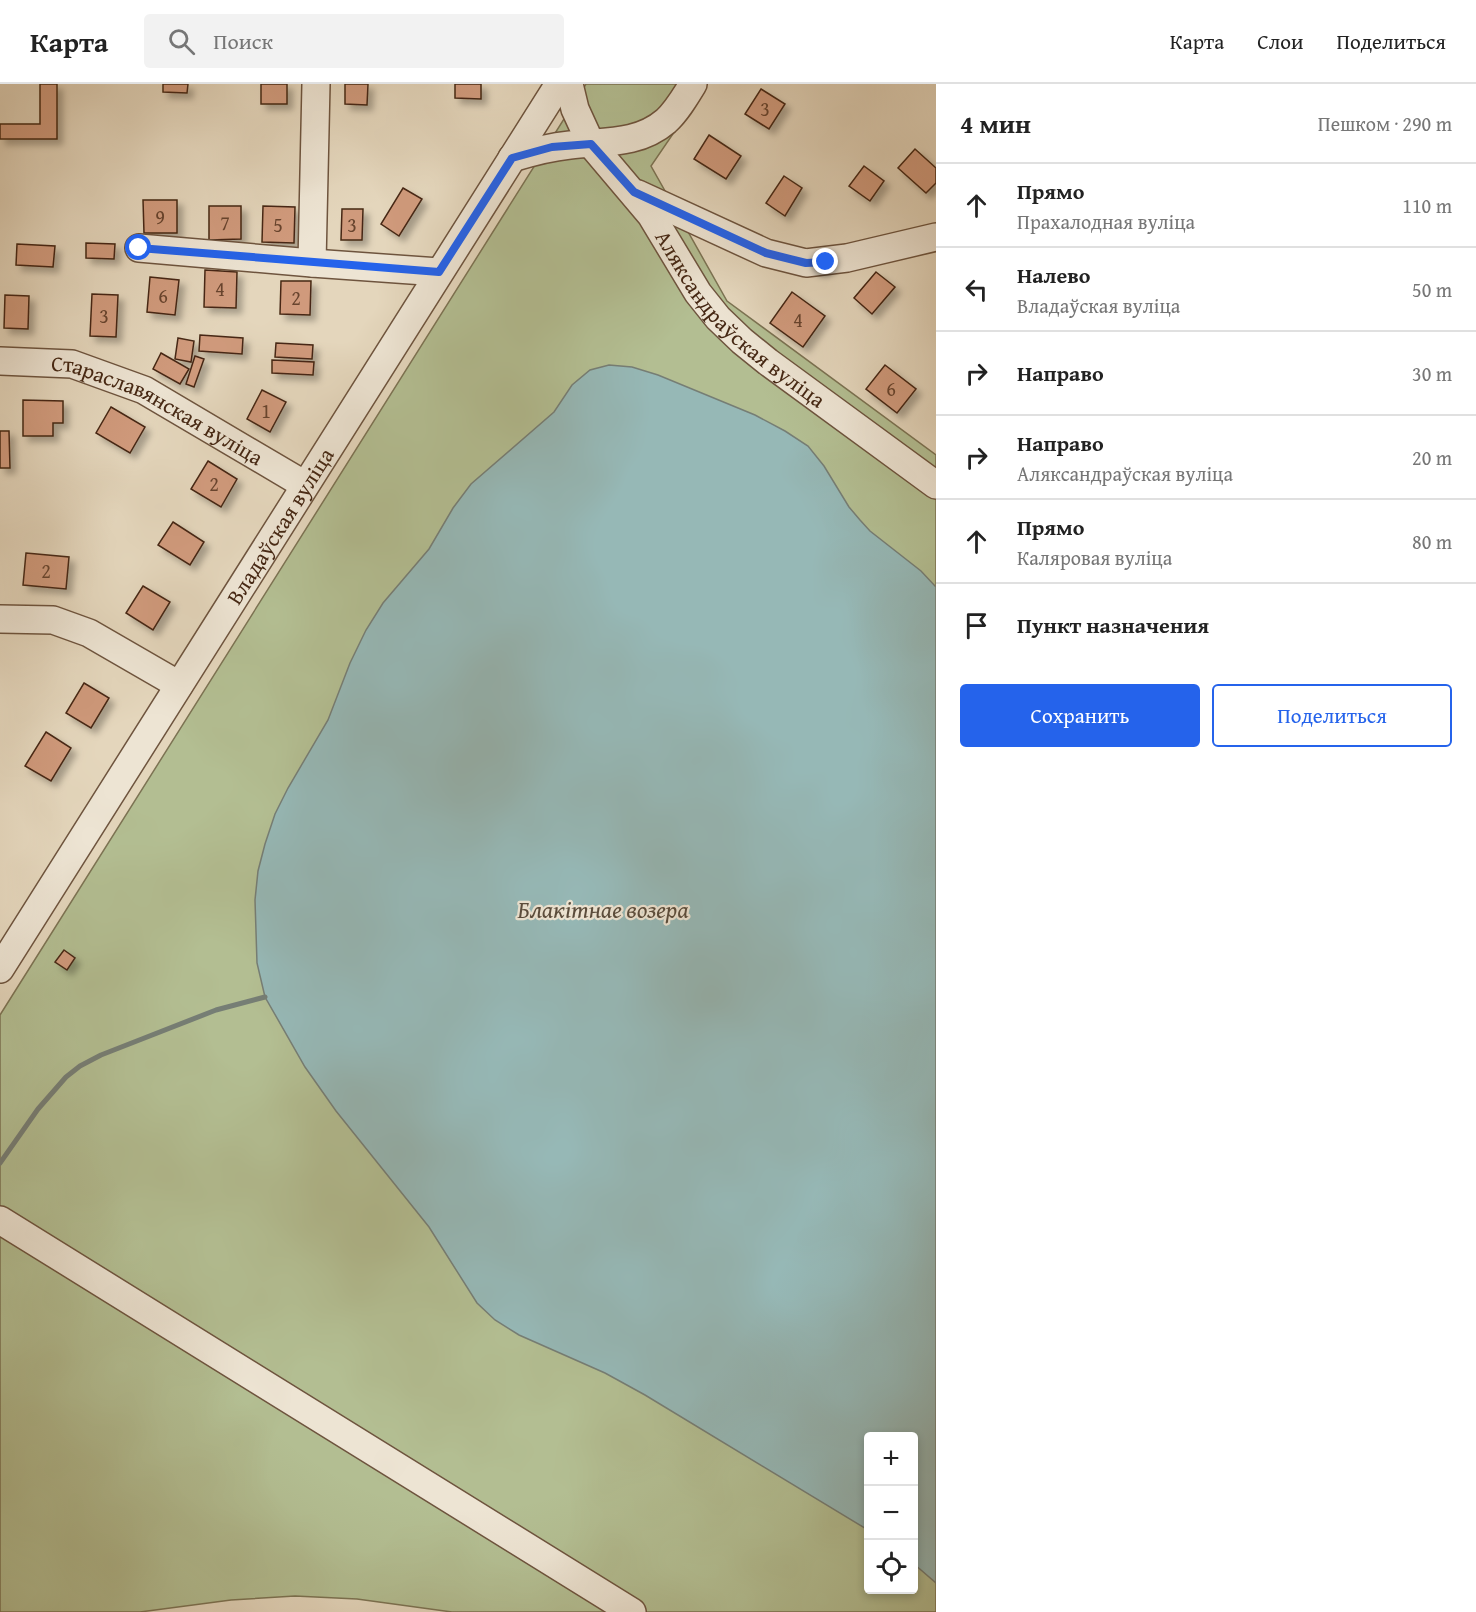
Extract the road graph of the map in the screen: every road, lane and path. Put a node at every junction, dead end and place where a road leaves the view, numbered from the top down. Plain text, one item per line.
1 (316, 84) edge
2 (559, 84) edge
3 (569, 84) edge
4 (693, 84) edge
5 (591, 144) junction
6 (512, 158) junction
7 (634, 192) junction
8 (936, 237) edge
9 (139, 248) dead end
10 (312, 263) junction
11 (439, 272) junction
12 (0, 361) edge
13 (305, 485) junction
14 (936, 485) edge
15 (0, 619) edge
16 (179, 685) junction
17 (0, 969) edge
18 (0, 1220) edge
19 (632, 1612) edge

1 - 10 street
2 - 6 street, Владаўская вуліца
3 - 5 street, Аляксандраўская вуліца
4 - 5 street
5 - 6 street
5 - 7 street, Аляксандраўская вуліца
6 - 11 street, Владаўская вуліца
7 - 8 street
7 - 14 street, Аляксандраўская вуліца
9 - 10 street
10 - 11 street
11 - 13 street, Владаўская вуліца
12 - 13 street, Стараславянская вуліца
13 - 16 street, Владаўская вуліца
15 - 16 street
16 - 17 street, Владаўская вуліца
18 - 19 street

